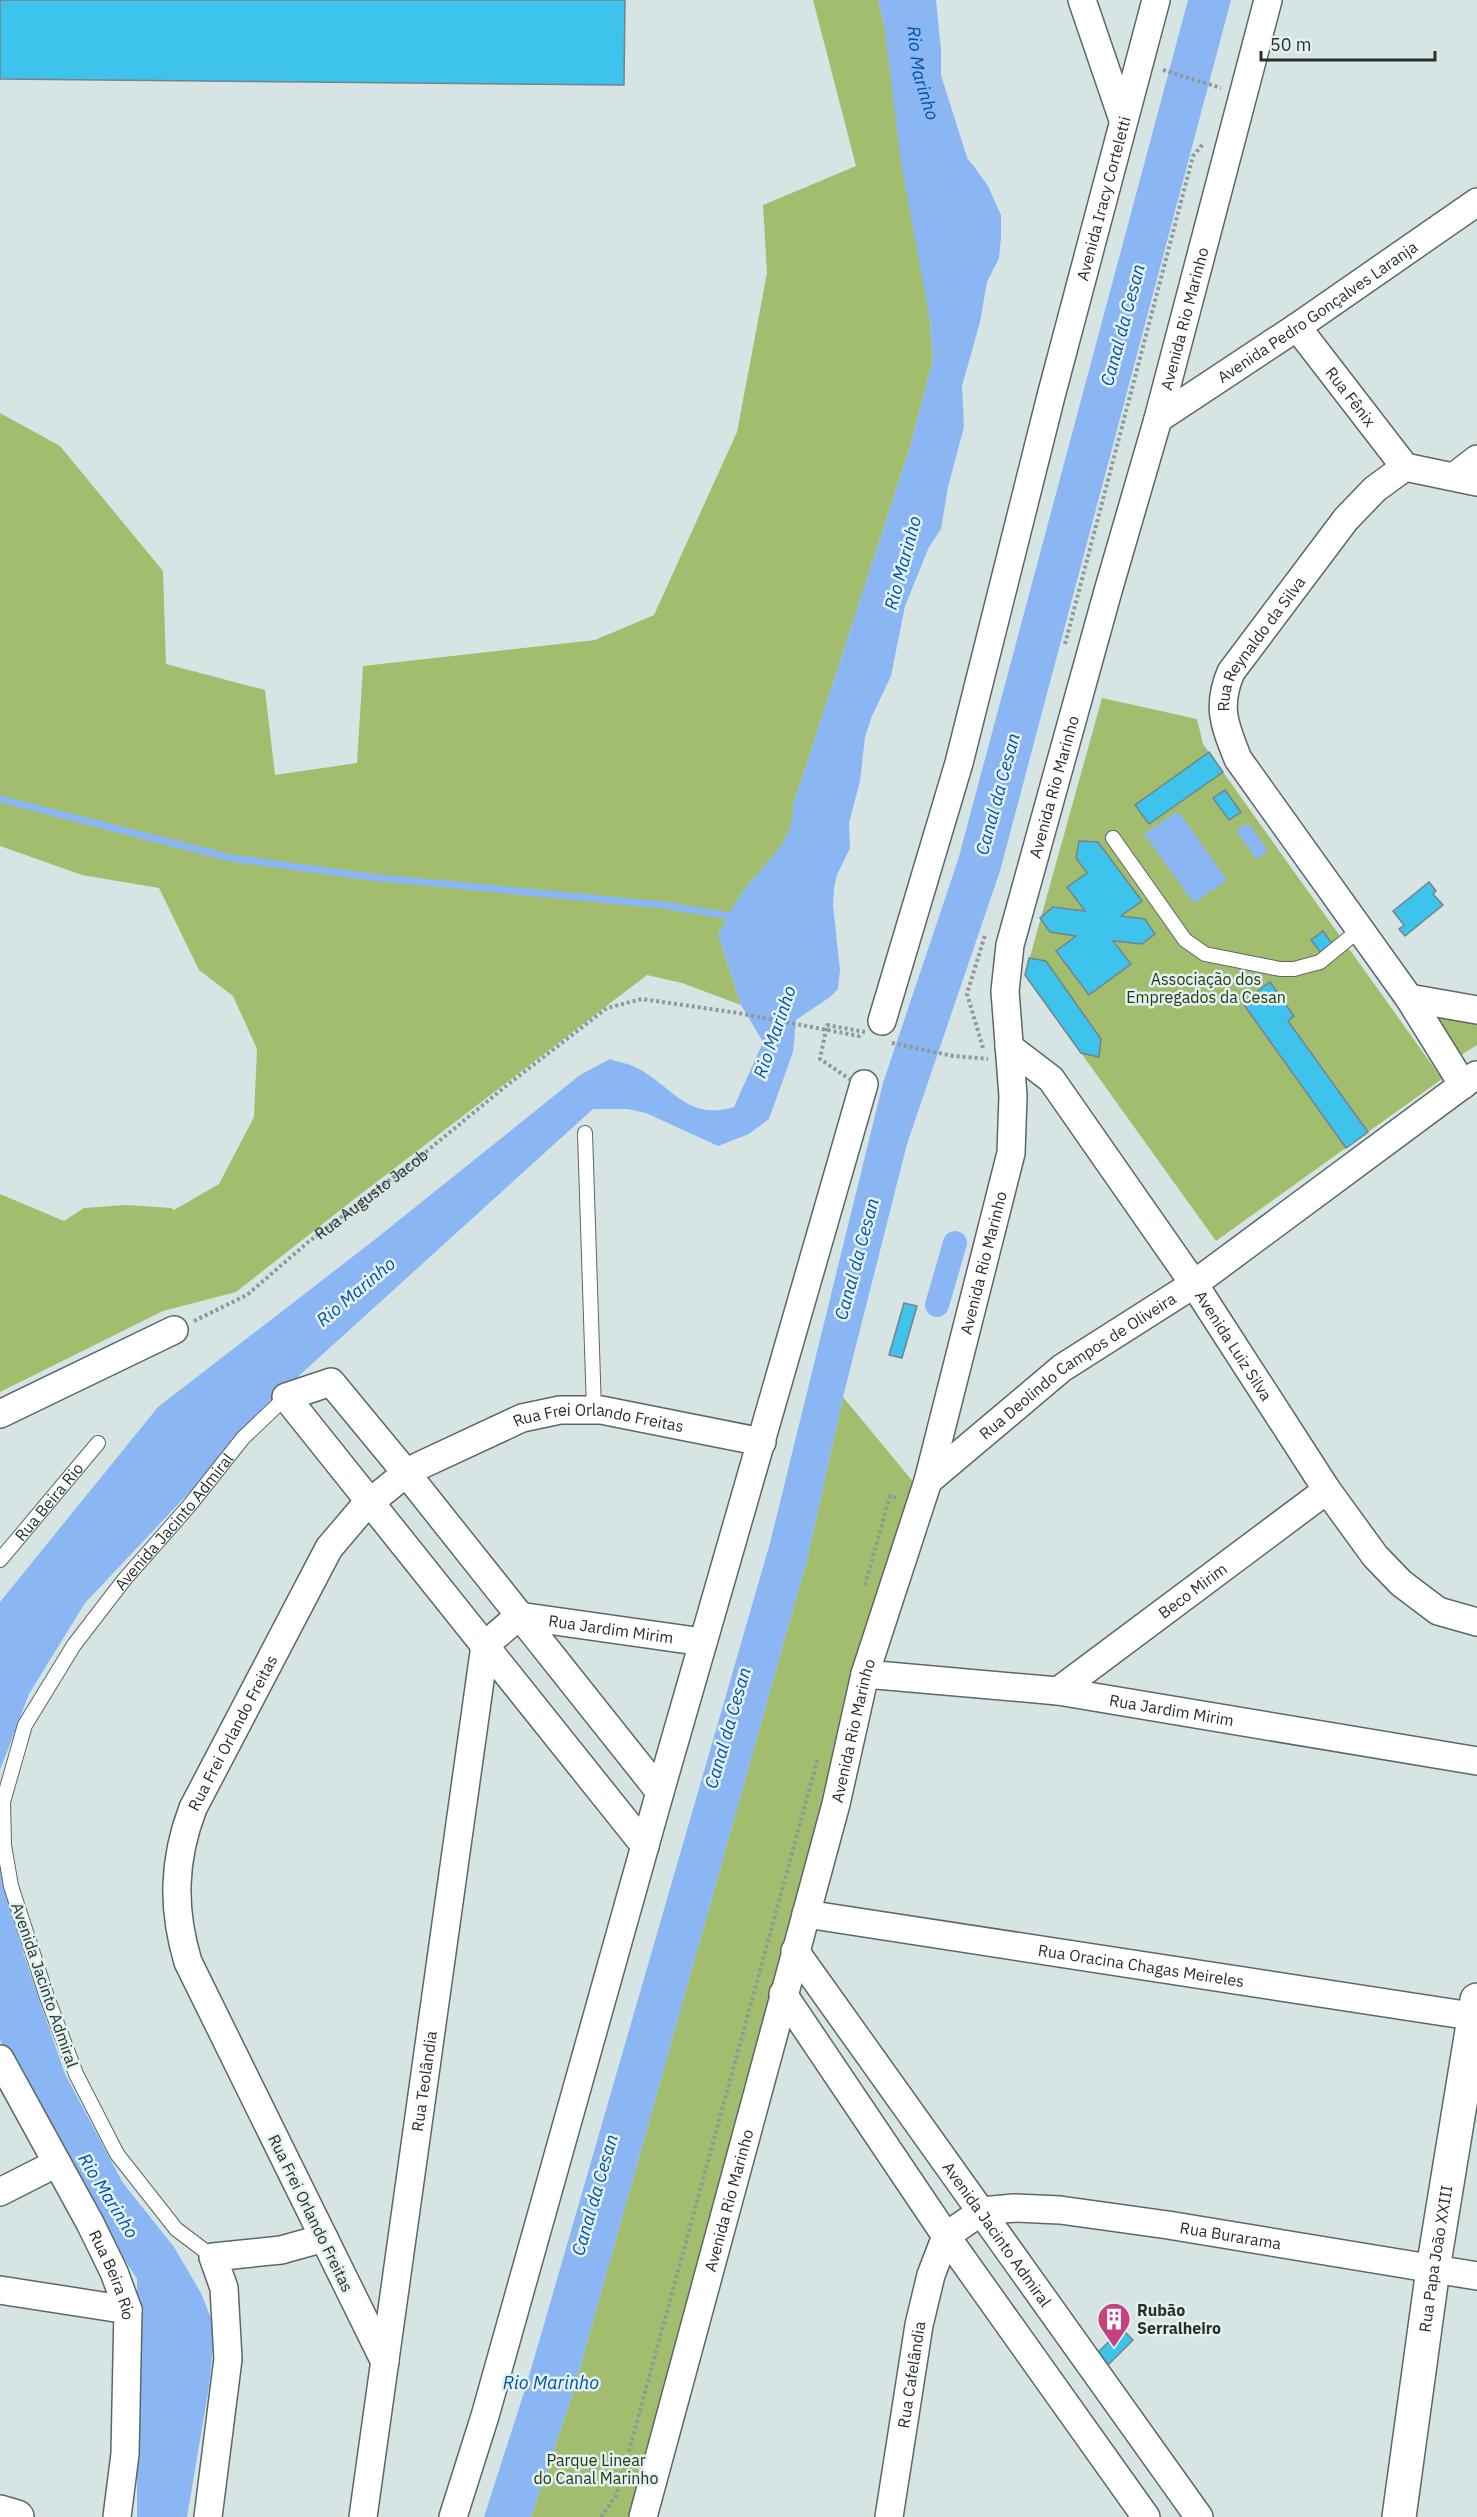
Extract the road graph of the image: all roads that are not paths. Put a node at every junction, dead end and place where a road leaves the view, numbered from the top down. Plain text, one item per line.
1 (1083, 0) edge
2 (1156, 0) edge
3 (1268, 0) edge
4 (1123, 120) junction
5 (1477, 202) edge
6 (1297, 327) junction
7 (1158, 419) junction
8 (1477, 459) edge
9 (1405, 467) junction
10 (1466, 479) edge
11 (1113, 838) dead end
12 (1359, 930) junction
13 (1409, 998) junction
14 (1477, 1010) edge
15 (879, 1032) road end
16 (1009, 1054) junction
17 (1470, 1080) edge
18 (858, 1082) road end
19 (585, 1133) dead end
20 (1194, 1284) junction
21 (174, 1330) road end
22 (286, 1397) junction
23 (594, 1410) junction
24 (0, 1414) edge
25 (762, 1442) junction
26 (98, 1443) dead end
27 (407, 1474) junction
28 (1327, 1490) junction
29 (924, 1493) junction
30 (371, 1501) junction
31 (0, 1560) edge
32 (519, 1616) junction
33 (1477, 1622) edge
34 (702, 1642) junction
35 (484, 1645) junction
36 (865, 1674) junction
37 (1058, 1691) junction
38 (1477, 1761) edge
39 (660, 1792) junction
40 (645, 1846) junction
41 (806, 1914) junction
42 (795, 1951) junction
43 (783, 1994) junction
44 (1476, 2011) edge
45 (0, 2059) edge
46 (57, 2163) junction
47 (0, 2192) edge
48 (982, 2211) junction
49 (946, 2236) junction
50 (324, 2238) junction
51 (213, 2257) junction
52 (1433, 2269) junction
53 (1477, 2276) edge
54 (0, 2289) edge
55 (128, 2310) junction
56 (385, 2362) junction
57 (0, 2512) edge
58 (17, 2517) edge
59 (117, 2517) edge
60 (208, 2517) edge
61 (363, 2517) edge
62 (453, 2517) edge
63 (643, 2517) edge
64 (889, 2517) edge
65 (1146, 2517) edge
66 (1199, 2517) edge
67 (1399, 2517) edge

1 - 4 street
2 - 4 street, Avenida Iracy Corteletti
3 - 7 street, Avenida Rio Marinho
4 - 15 street, Avenida Iracy Corteletti
5 - 6 street, Avenida Pedro Gonçalves Laranja
6 - 7 street, Avenida Pedro Gonçalves Laranja
6 - 9 street, Rua Fênix
7 - 16 street, Avenida Rio Marinho
8 - 10 street
9 - 10 street
9 - 12 street, Rua Reynaldo da Silva
11 - 12 lane
12 - 13 street, Rua Reynaldo da Silva
13 - 14 street
13 - 17 street, Rua Reynaldo da Silva
16 - 20 street, Avenida Luiz Silva
16 - 29 street, Avenida Rio Marinho
17 - 20 street, Rua Deolindo Campos de Oliveira
18 - 25 street
19 - 23 lane
20 - 28 street, Avenida Luiz Silva
20 - 29 street, Rua Deolindo Campos de Oliveira
21 - 24 street
22 - 27 street, Avenida Jacinto Admiral
22 - 30 street
22 - 51 lane, Avenida Jacinto Admiral
23 - 25 street, Rua Frei Orlando Freitas
23 - 27 street, Rua Frei Orlando Freitas
25 - 34 street
26 - 31 lane, Rua Beira Rio
27 - 30 street, Rua Frei Orlando Freitas
27 - 32 street, Avenida Jacinto Admiral
28 - 33 street, Avenida Luiz Silva
28 - 37 street, Beco Mirim
29 - 36 street, Avenida Rio Marinho
30 - 35 street
30 - 50 street, Rua Frei Orlando Freitas
32 - 34 street, Rua Jardim Mirim
32 - 35 street
32 - 39 street, Avenida Jacinto Admiral
34 - 39 street
35 - 40 street
35 - 56 street, Rua Teolândia
36 - 37 street, Rua Jardim Mirim
36 - 41 street, Avenida Rio Marinho
37 - 38 street, Rua Jardim Mirim
39 - 40 street
40 - 62 street
41 - 42 street, Avenida Rio Marinho
41 - 44 street, Rua Oracina Chagas Meireles
42 - 43 street, Avenida Rio Marinho
42 - 48 street, Avenida Jacinto Admiral
43 - 49 street
43 - 63 street, Avenida Rio Marinho
44 - 52 street, Rua Papa João XXIII
45 - 46 street, Rua Beira Rio
46 - 47 street
46 - 55 street, Rua Beira Rio
48 - 49 street
48 - 52 street, Rua Burarama
48 - 66 street, Avenida Jacinto Admiral
49 - 64 street, Rua Cafelândia
49 - 65 street
50 - 51 street
50 - 56 street, Rua Frei Orlando Freitas
51 - 60 street
52 - 53 street, Rua Burarama
52 - 67 street, Rua Papa João XXIII
54 - 55 street
55 - 59 street, Rua Beira Rio
56 - 61 street, Rua Teolândia
57 - 58 street

